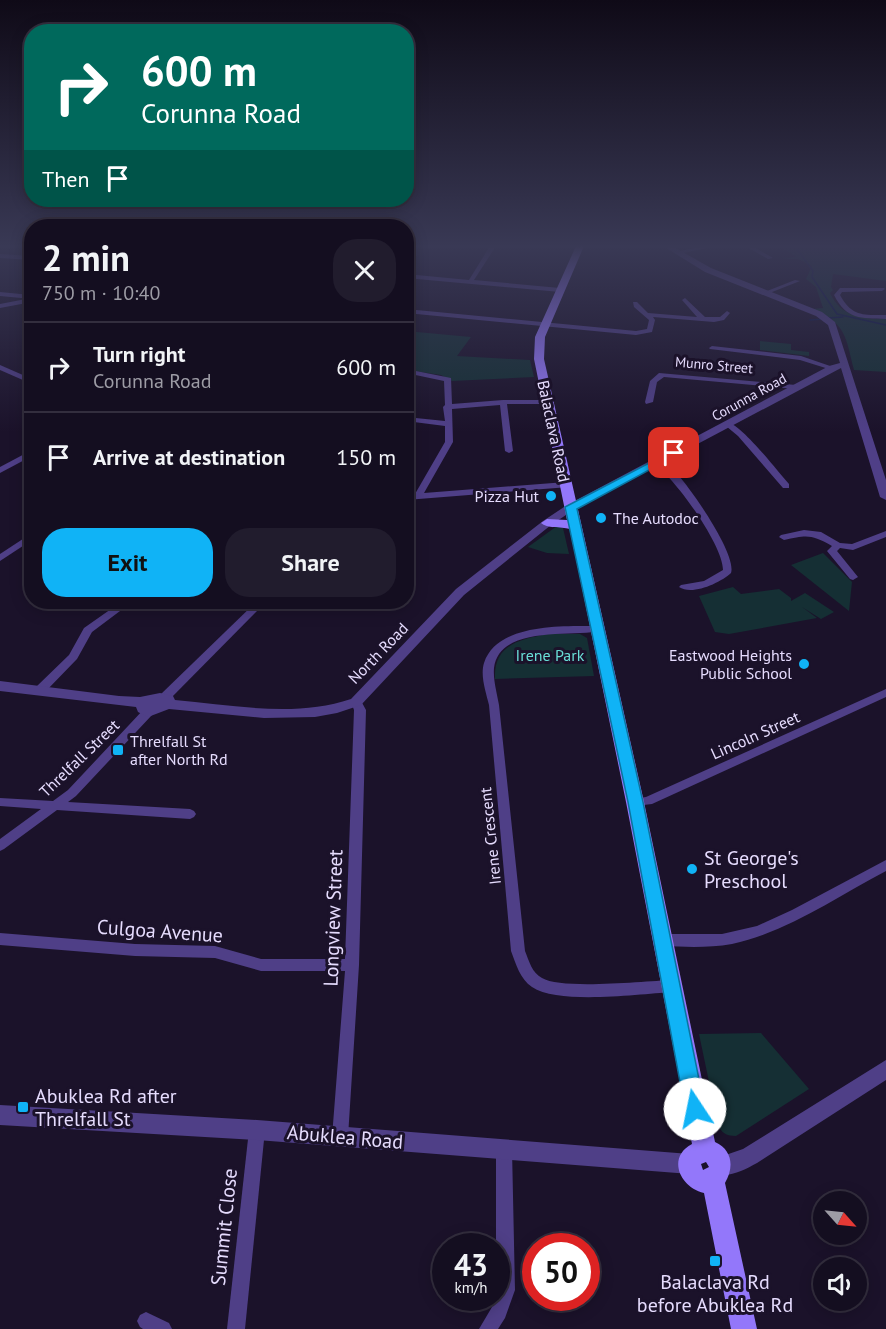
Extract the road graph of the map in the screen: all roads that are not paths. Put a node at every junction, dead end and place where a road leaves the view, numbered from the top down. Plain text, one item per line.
1 (552, 308) edge
2 (638, 308) edge
3 (693, 308) edge
4 (801, 308) edge
5 (845, 308) edge
6 (414, 312) edge
7 (727, 313) dead end
8 (647, 315) junction
9 (886, 317) edge
10 (703, 319) junction
11 (545, 324) junction
12 (712, 348) dead end
13 (845, 364) junction
14 (0, 367) edge
15 (832, 368) junction
16 (414, 374) edge
17 (24, 378) edge
18 (796, 387) junction
19 (503, 402) junction
20 (548, 402) junction
21 (649, 402) dead end
22 (447, 407) junction
23 (414, 420) edge
24 (449, 424) junction
25 (729, 424) junction
26 (509, 451) dead end
27 (24, 457) edge
28 (657, 462) junction
29 (0, 471) edge
30 (566, 485) junction
31 (786, 486) dead end
32 (419, 495) junction
33 (414, 496) edge
34 (886, 497) edge
35 (571, 507) junction
36 (547, 523) junction
37 (575, 526) junction
38 (886, 534) edge
39 (784, 537) dead end
40 (24, 542) edge
41 (838, 544) junction
42 (0, 558) edge
43 (853, 577) dead end
44 (684, 587) dead end
45 (113, 609) edge
46 (254, 609) edge
47 (597, 629) junction
48 (0, 686) edge
49 (41, 689) junction
50 (886, 693) edge
51 (166, 701) junction
52 (356, 702) junction
53 (145, 707) junction
54 (0, 802) edge
55 (635, 802) junction
56 (58, 804) junction
57 (190, 814) dead end
58 (0, 846) edge
59 (886, 865) edge
60 (0, 939) edge
61 (663, 940) junction
62 (352, 965) junction
63 (672, 986) junction
64 (886, 1069) edge
65 (0, 1115) edge
66 (257, 1130) junction
67 (340, 1137) junction
68 (504, 1149) junction
69 (707, 1165) junction
70 (146, 1321) dead end
71 (163, 1329) edge
72 (236, 1329) edge
73 (488, 1329) edge
74 (744, 1329) edge

1 - 11 main road, Balaclava Road
2 - 8 street
3 - 10 street
4 - 13 street
5 - 9 street
6 - 11 street
7 - 10 street
8 - 10 street
8 - 11 street
11 - 20 main road, Balaclava Road
12 - 15 street
13 - 15 street, Corunna Road
13 - 34 street
14 - 17 street
15 - 18 street, Corunna Road
16 - 22 street
18 - 21 street, Munro Street
18 - 25 street, Corunna Road
19 - 20 street
19 - 22 street
19 - 26 street
20 - 30 main road, Balaclava Road
22 - 24 street
23 - 24 street
24 - 32 street
25 - 28 street, Corunna Road
25 - 31 street
27 - 29 street
28 - 35 street, Corunna Road
28 - 44 street
30 - 32 street
30 - 35 main road, Balaclava Road
32 - 33 street
35 - 36 street, North Road
35 - 37 main road, Balaclava Road
36 - 37 main road
36 - 52 street, North Road
37 - 47 main road, Balaclava Road
38 - 41 street
39 - 41 street
40 - 42 street
41 - 43 street
45 - 49 street
46 - 51 street
47 - 55 main road, Balaclava Road
47 - 63 street, Irene Crescent
48 - 49 street
49 - 53 street
50 - 55 street, Lincoln Street
51 - 52 street, North Road
51 - 53 street
52 - 62 street, Longview Street
53 - 56 street, Threlfall Street
54 - 56 street
55 - 61 main road, Balaclava Road
56 - 57 street
56 - 58 street, Threlfall Street
59 - 61 street
60 - 62 street, Culgoa Avenue
61 - 63 main road, Balaclava Road
62 - 67 street, Longview Street
63 - 69 main road, Balaclava Road
64 - 69 street, Abuklea Road
65 - 66 street, Abuklea Road
66 - 67 street, Abuklea Road
66 - 72 street, Summit Close
67 - 68 street, Abuklea Road
68 - 69 street, Abuklea Road
68 - 73 street
69 - 74 main road, Balaclava Road
70 - 71 street

